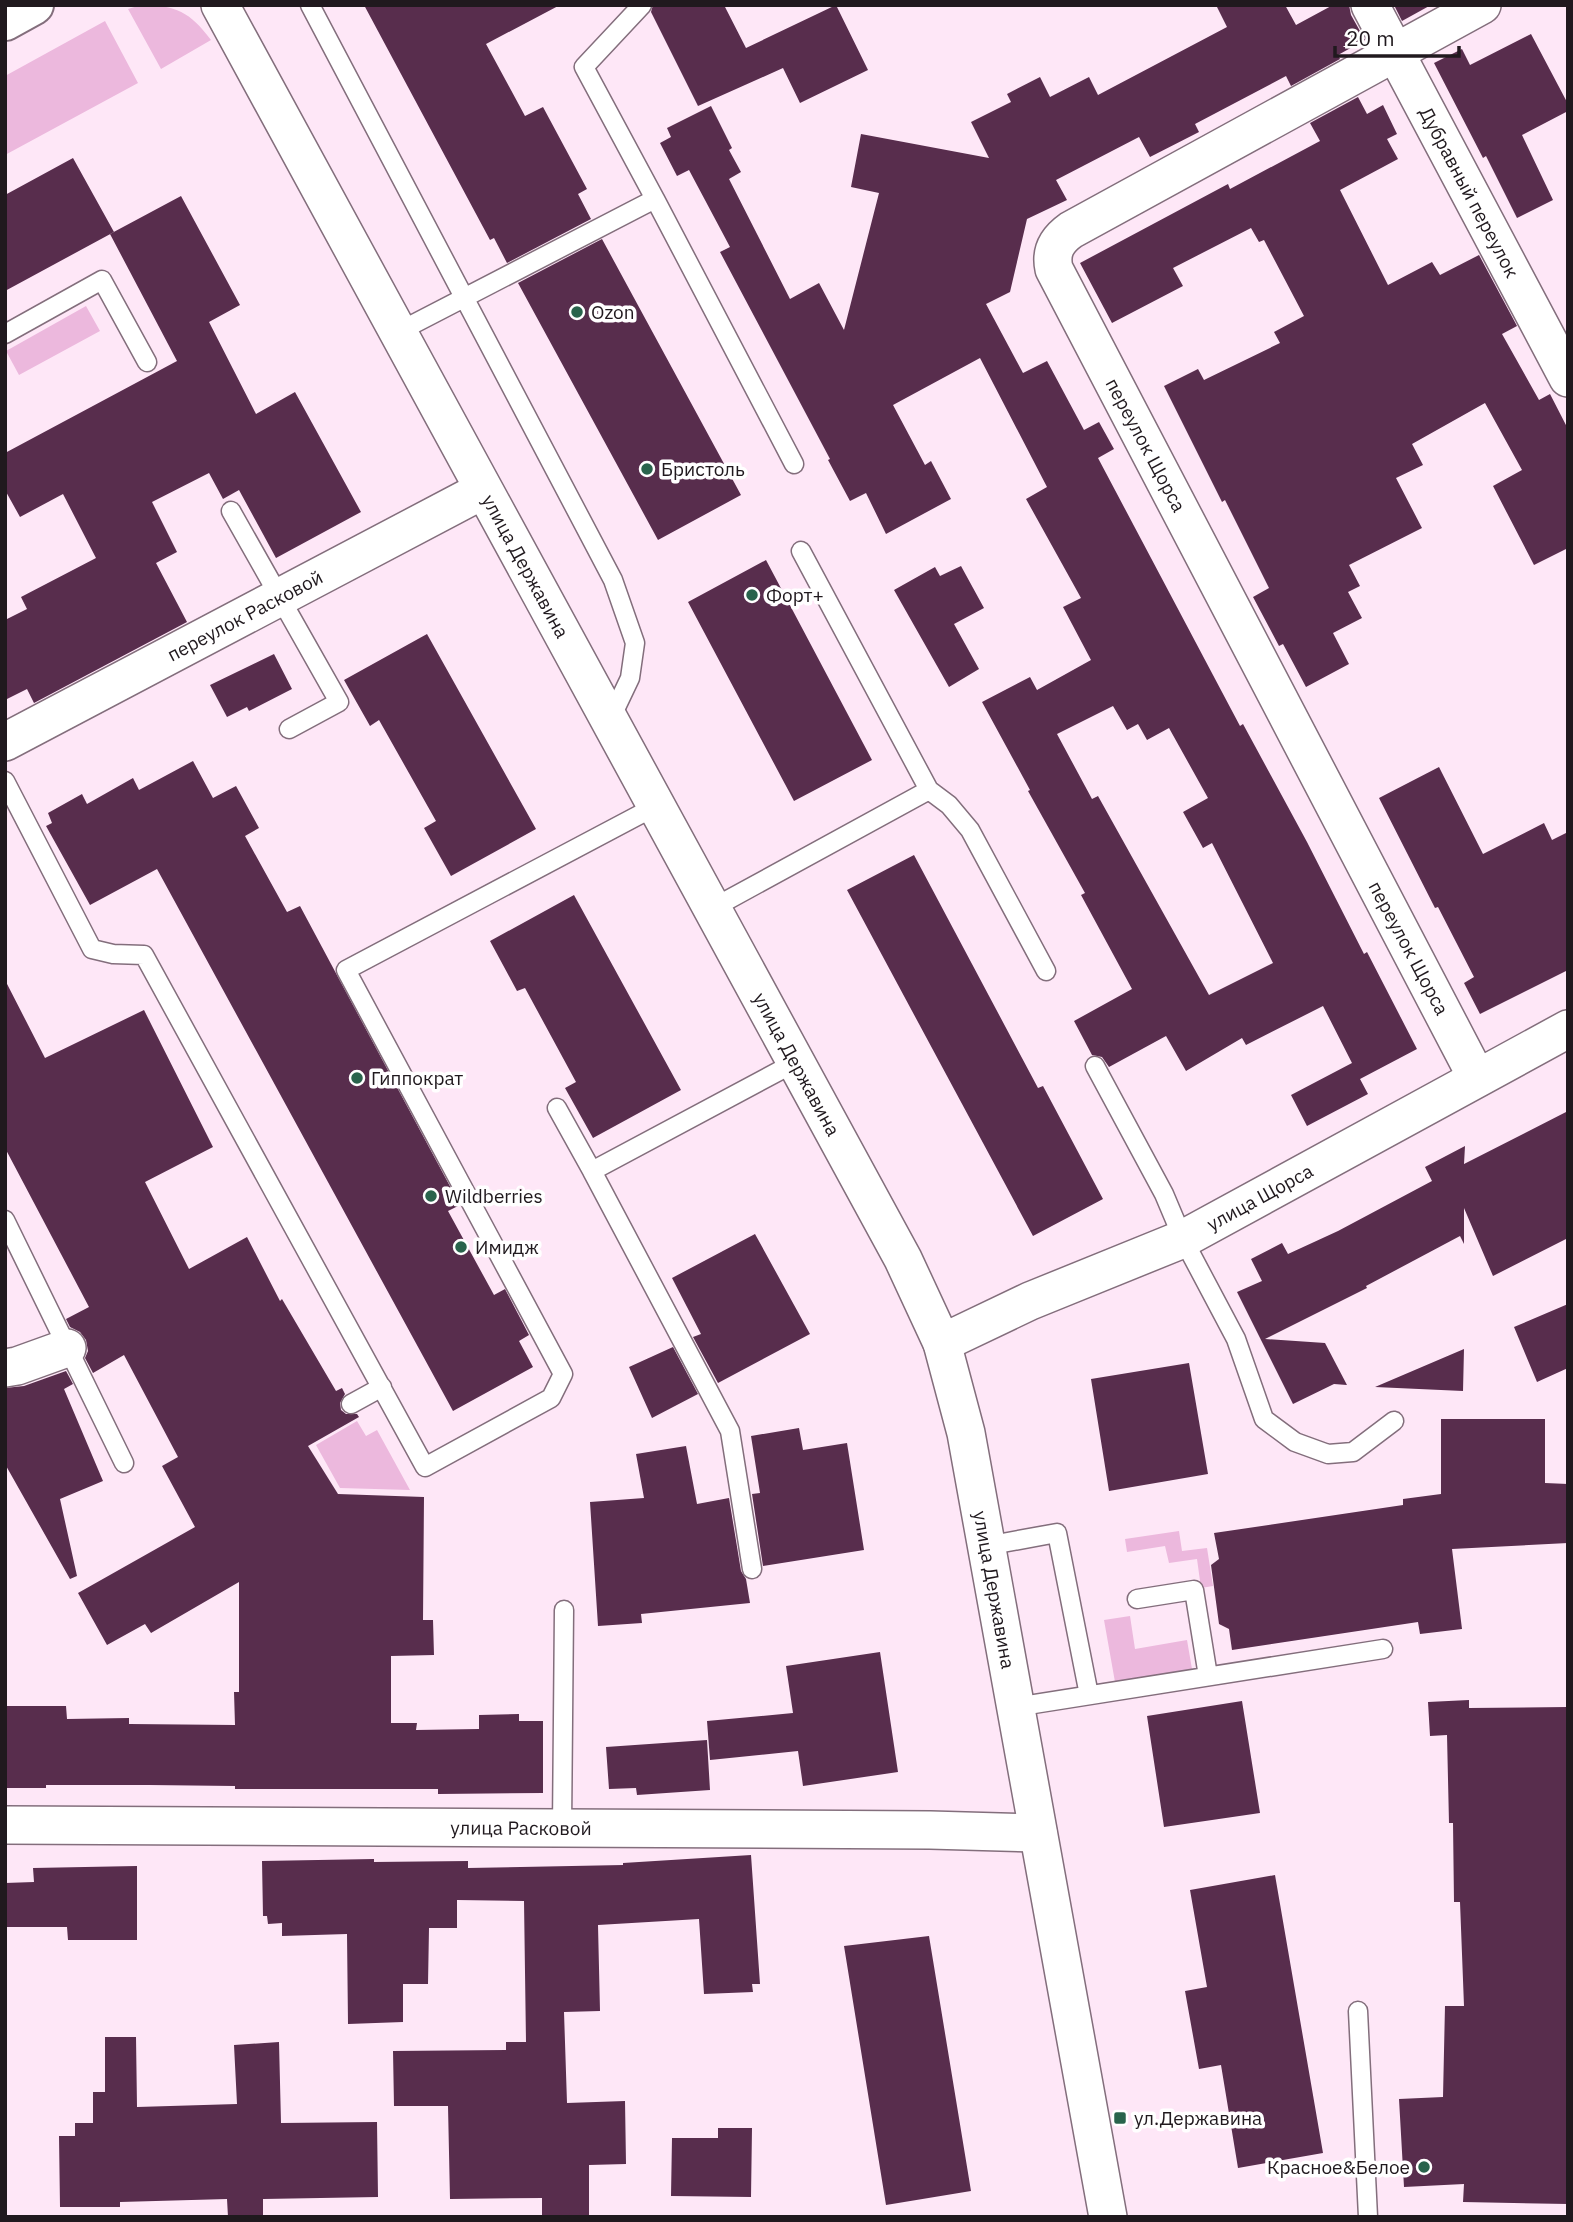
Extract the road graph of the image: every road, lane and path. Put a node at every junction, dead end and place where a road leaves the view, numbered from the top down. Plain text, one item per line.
1 (33, 5) edge
2 (220, 5) edge
3 (310, 5) edge
4 (642, 5) edge
5 (1370, 5) edge
6 (1482, 5) edge
7 (5, 21) edge
8 (1396, 51) junction
9 (655, 199) junction
10 (464, 297) junction
11 (398, 332) junction
12 (5, 334) edge
13 (147, 362) dead end
14 (1568, 378) edge
15 (794, 464) dead end
16 (483, 490) junction
17 (231, 511) dead end
18 (800, 551) dead end
19 (279, 598) junction
20 (610, 720) junction
21 (289, 729) dead end
22 (5, 742) edge
23 (5, 781) edge
24 (929, 790) junction
25 (656, 806) junction
26 (713, 908) junction
27 (1046, 971) dead end
28 (1568, 1029) edge
29 (796, 1062) junction
30 (1095, 1066) dead end
31 (1477, 1078) junction
32 (557, 1108) dead end
33 (592, 1171) junction
34 (5, 1220) edge
35 (1183, 1239) junction
36 (942, 1343) junction
37 (67, 1348) junction
38 (5, 1368) edge
39 (382, 1387) junction
40 (351, 1404) dead end
41 (1394, 1421) dead end
42 (124, 1463) dead end
43 (986, 1546) junction
44 (752, 1569) dead end
45 (1137, 1599) dead end
46 (565, 1610) dead end
47 (1383, 1649) dead end
48 (1208, 1676) junction
49 (1089, 1695) junction
50 (1016, 1707) junction
51 (5, 1825) edge
52 (562, 1828) junction
53 (1038, 1833) junction
54 (1358, 2011) dead end
55 (1108, 2217) edge
56 (1368, 2217) edge

1 - 7 main road
2 - 11 street, улица Державина
3 - 10 lane
4 - 9 lane
5 - 8 street, Дубравный переулок
6 - 8 street, переулок Щорса
8 - 14 street, Дубравный переулок
8 - 31 street, переулок Щорса
9 - 10 lane
9 - 15 lane
10 - 11 lane
10 - 20 lane
11 - 16 street, улица Державина
12 - 13 lane
16 - 19 street, переулок Расковой
16 - 20 street, улица Державина
17 - 19 lane
18 - 24 lane
19 - 21 lane
19 - 22 street, переулок Расковой
20 - 25 street, улица Державина
23 - 39 lane
24 - 26 lane
24 - 27 lane
25 - 26 street, улица Державина
25 - 39 lane
26 - 29 street, улица Державина
28 - 31 street, улица Щорса
29 - 33 lane
29 - 36 street, улица Державина
30 - 35 lane
31 - 35 street, улица Щорса
32 - 33 lane
33 - 44 lane
34 - 37 lane
35 - 36 street, улица Щорса
35 - 41 lane
36 - 43 street, улица Державина
37 - 38 street
37 - 42 lane
39 - 40 lane
43 - 49 lane
43 - 50 street, улица Державина
45 - 48 lane
46 - 52 lane
47 - 48 lane
48 - 49 lane
49 - 50 lane
50 - 53 street, улица Державина
51 - 52 street, улица Расковой
52 - 53 street, улица Расковой
53 - 55 street, улица Державина
54 - 56 lane

